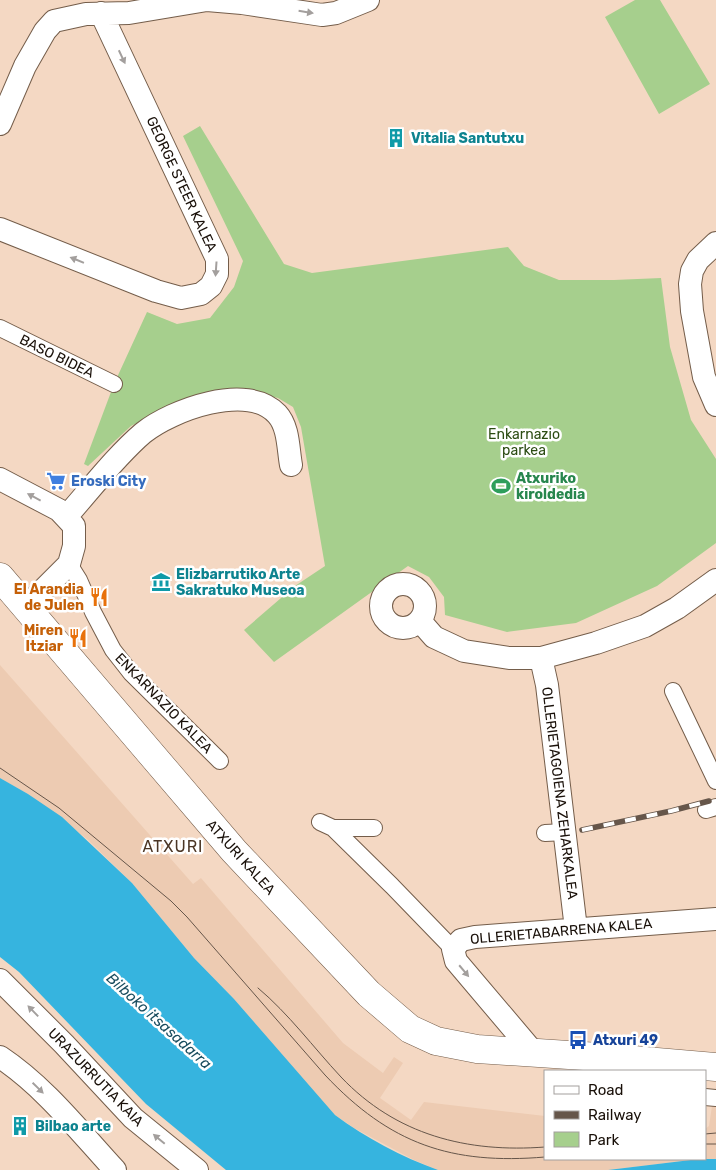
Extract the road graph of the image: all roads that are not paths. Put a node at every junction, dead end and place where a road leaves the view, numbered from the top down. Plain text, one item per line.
1 (368, 0) edge
2 (101, 13) junction
3 (0, 124) edge
4 (0, 229) edge
5 (716, 242) edge
6 (0, 328) edge
7 (114, 384) dead end
8 (716, 405) edge
9 (291, 465) dead end
10 (0, 479) edge
11 (66, 517) junction
12 (70, 564) junction
13 (0, 577) edge
14 (716, 580) edge
15 (26, 607) junction
16 (420, 621) dead end
17 (541, 658) junction
18 (673, 691) dead end
19 (220, 761) dead end
20 (716, 781) edge
21 (374, 828) dead end
22 (716, 919) edge
23 (576, 929) junction
24 (452, 949) junction
25 (0, 980) edge
26 (534, 1053) junction
27 (0, 1057) edge
28 (716, 1067) edge
29 (115, 1170) edge
30 (197, 1170) edge

2 -> 1 street
2 - 3 street
2 -> 4 street, GEORGE STEER KALEA
5 - 8 street
6 - 7 street, BASO BIDEA
9 - 11 street
11 -> 10 street
11 - 12 street
12 - 15 street
12 - 19 street, ENKARNAZIO KALEA
13 - 15 street, ATXURI KALEA
14 - 17 street
15 - 26 street, ATXURI KALEA
16 - 17 street
17 - 23 street, OLLERIETAGOIENA ZEHARKALEA
18 - 20 street
21 - 24 street
22 - 23 street, OLLERIETABARRENA KALEA
23 - 24 street, OLLERIETABARRENA KALEA
24 -> 26 street, OLLERIETABARRENA KALEA
30 -> 25 street, URAZURRUTIA KAIA
26 - 28 street, ATXURI KALEA
27 -> 29 street

